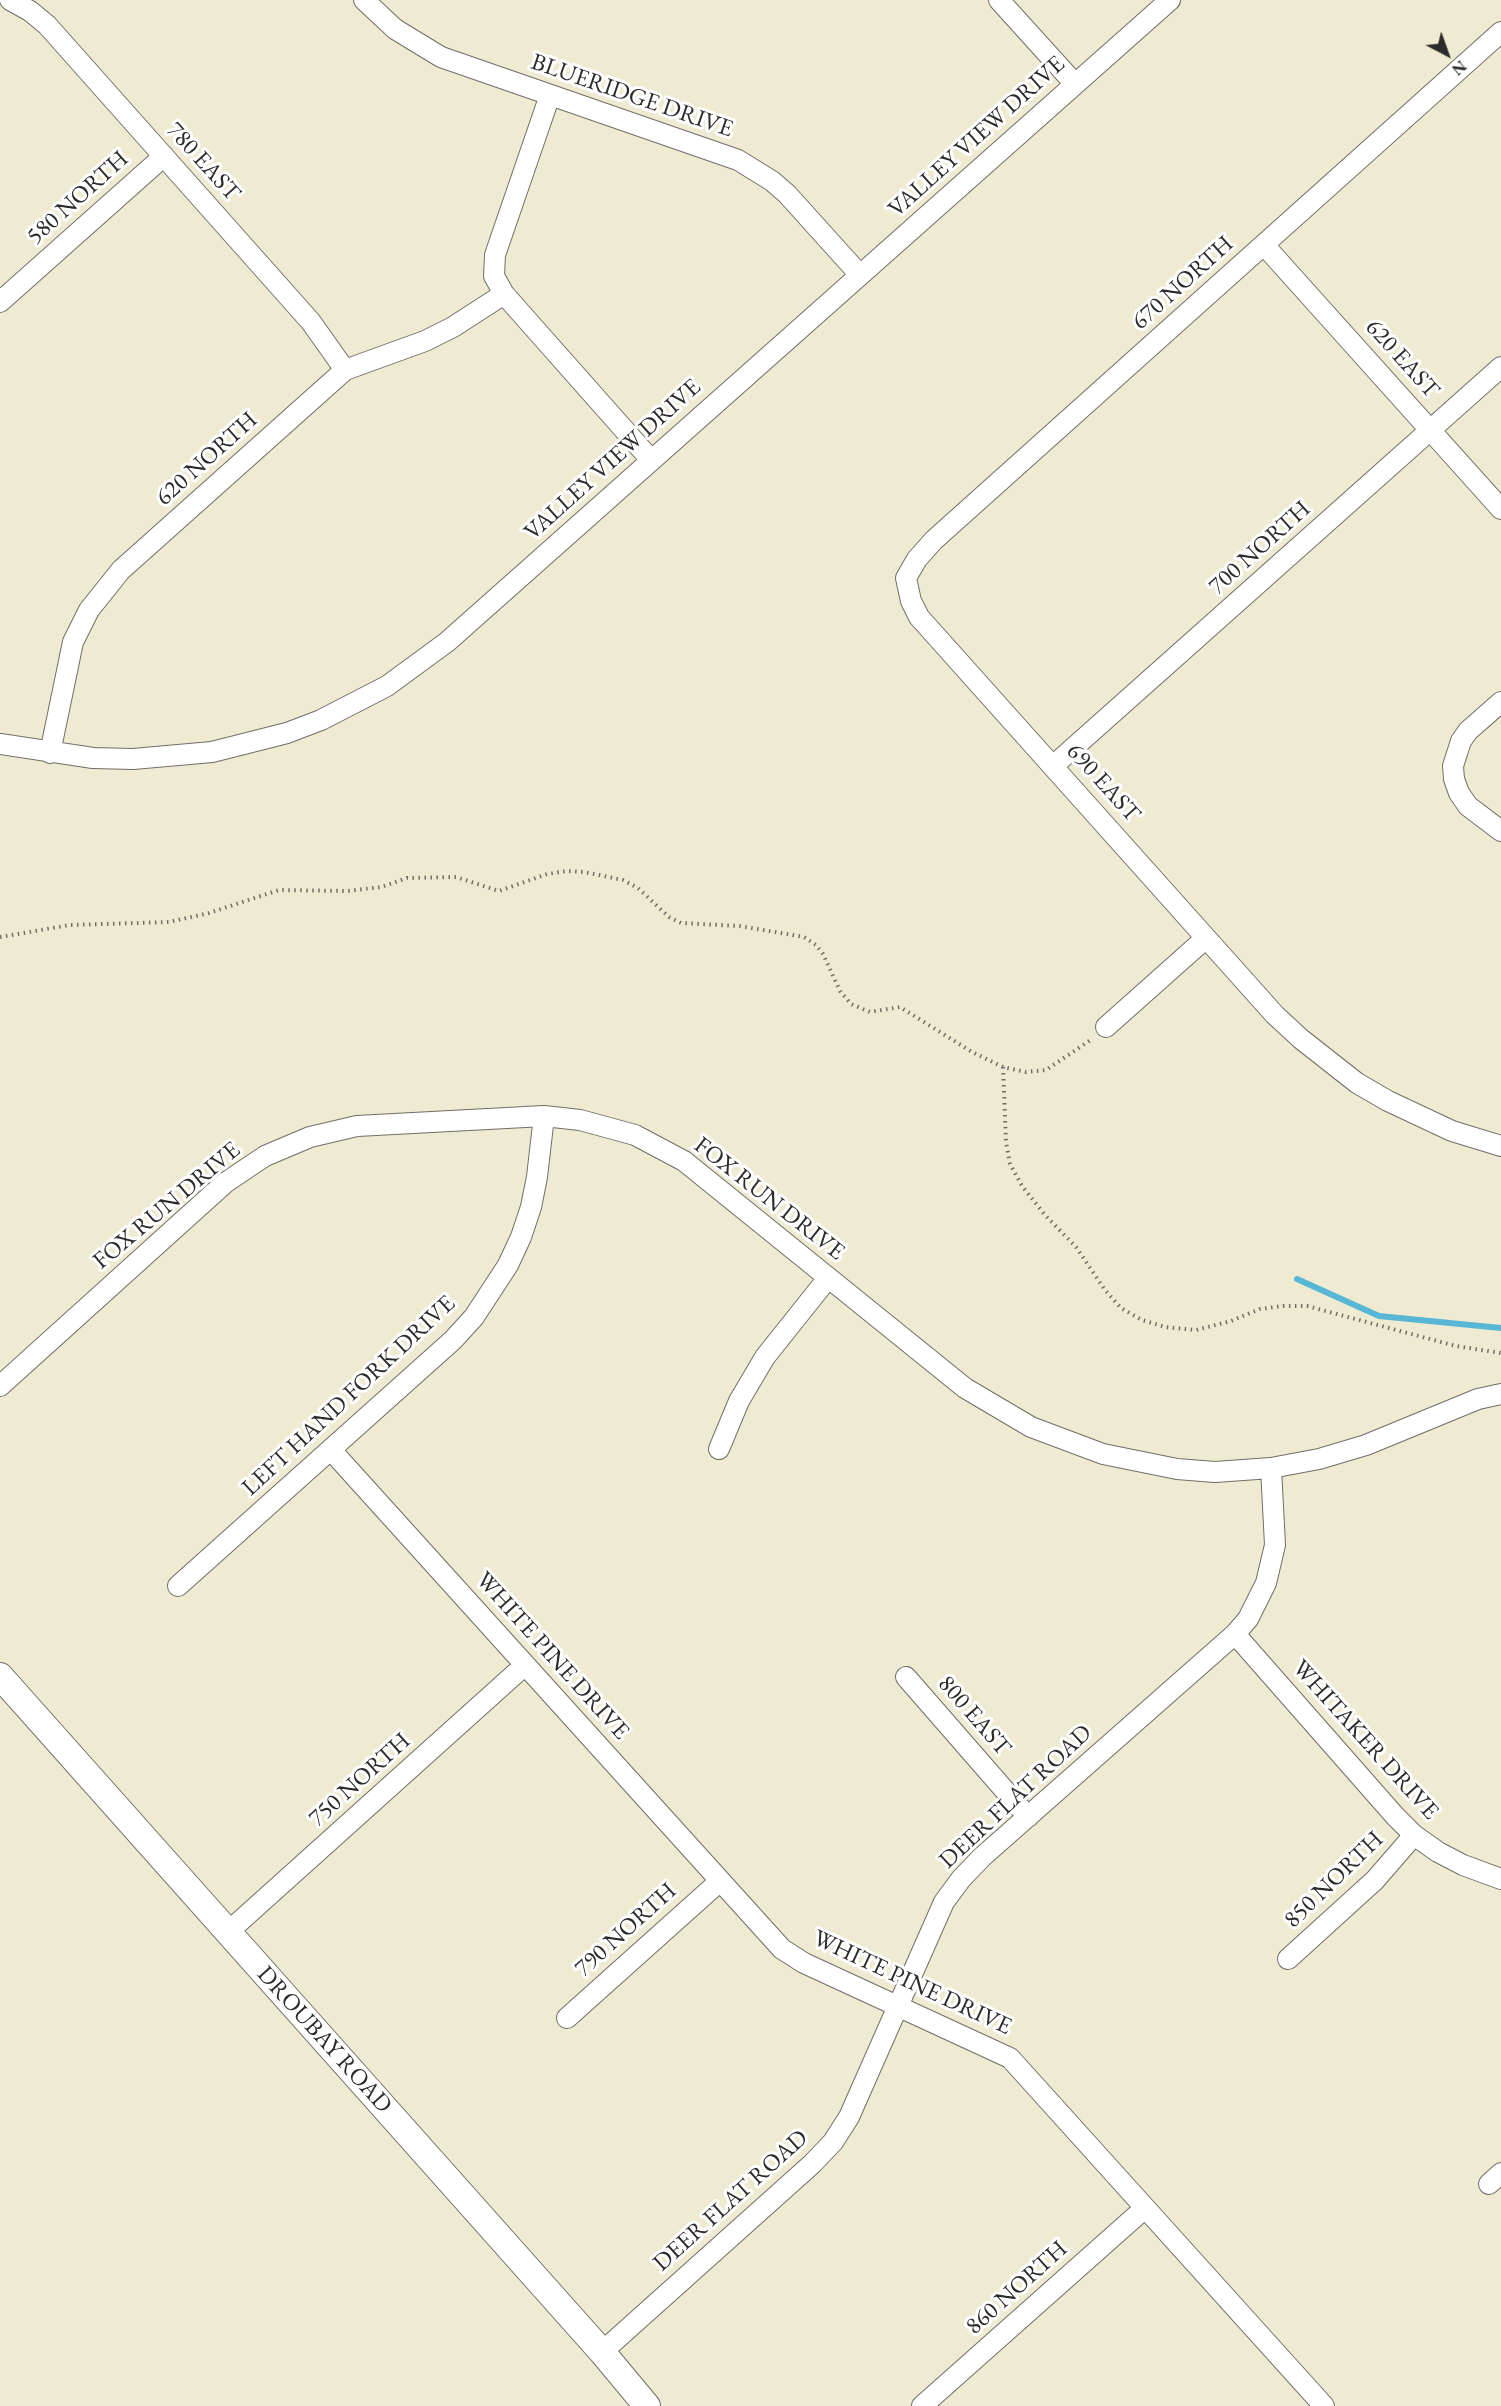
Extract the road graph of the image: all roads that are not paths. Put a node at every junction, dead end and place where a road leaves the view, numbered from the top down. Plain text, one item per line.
1 (10, 0) edge
2 (364, 0) edge
3 (999, 0) edge
4 (1170, 0) edge
5 (1501, 32) edge
6 (1075, 84) junction
7 (550, 95) junction
8 (164, 156) junction
9 (1263, 245) junction
10 (860, 275) junction
11 (504, 294) junction
12 (0, 302) edge
13 (1501, 368) edge
14 (345, 370) junction
15 (1431, 430) junction
16 (651, 460) junction
17 (1501, 509) edge
18 (906, 578) joint
19 (1501, 702) edge
20 (0, 744) edge
21 (50, 753) junction
22 (1053, 766) junction
23 (1501, 831) edge
24 (1206, 938) junction
25 (1106, 1027) road end
26 (544, 1116) junction
27 (1501, 1146) edge
28 (828, 1278) junction
29 (0, 1386) edge
30 (1501, 1394) edge
31 (719, 1449) dead end
32 (331, 1450) junction
33 (1271, 1468) junction
34 (178, 1586) dead end
35 (1235, 1634) junction
36 (525, 1665) junction
37 (0, 1676) edge
38 (906, 1677) dead end
39 (1028, 1817) junction
40 (1414, 1835) junction
41 (1501, 1879) edge
42 (720, 1881) junction
43 (228, 1932) junction
44 (1288, 1959) dead end
45 (898, 2006) junction
46 (567, 2018) dead end
47 (1145, 2208) junction
48 (602, 2352) junction
49 (1321, 2405) edge
50 (647, 2406) edge
51 (922, 2406) edge

1 - 8 street, 780 EAST
2 - 7 street, BLUERIDGE DRIVE
3 - 6 street
4 - 6 street, VALLEY VIEW DRIVE
5 - 9 street, 670 NORTH
6 - 10 street, VALLEY VIEW DRIVE
7 - 10 street, BLUERIDGE DRIVE
7 - 11 street
8 - 12 street, 580 NORTH
8 - 14 street, 780 EAST
9 - 15 street, 620 EAST
9 - 18 street, 670 NORTH
10 - 16 street, VALLEY VIEW DRIVE
11 - 14 street, 620 NORTH
11 - 16 street
13 - 15 street, 700 NORTH
14 - 21 street, 620 NORTH
15 - 17 street, 620 EAST
15 - 22 street, 700 NORTH
16 - 21 street, VALLEY VIEW DRIVE
18 - 22 street, 690 EAST
19 - 23 street
20 - 21 street, VALLEY VIEW DRIVE
22 - 24 street, 690 EAST
24 - 25 street
24 - 27 street, 690 EAST
26 - 28 street, FOX RUN DRIVE
26 - 29 street, FOX RUN DRIVE
26 - 32 street, LEFT HAND FORK DRIVE
28 - 31 street
28 - 33 street, FOX RUN DRIVE
30 - 33 street, FOX RUN DRIVE
32 - 34 street, LEFT HAND FORK DRIVE
32 - 36 street, WHITE PINE DRIVE
33 - 35 street, DEER FLAT ROAD
35 - 39 street, DEER FLAT ROAD
35 - 40 street, WHITAKER DRIVE
36 - 42 street, WHITE PINE DRIVE
36 - 43 street, 750 NORTH
37 - 43 street, DROUBAY ROAD
38 - 39 street, 800 EAST
39 - 45 street, DEER FLAT ROAD
40 - 41 street, WHITAKER DRIVE
40 - 44 street, 850 NORTH
42 - 45 street, WHITE PINE DRIVE
42 - 46 street, 790 NORTH
43 - 48 street, DROUBAY ROAD
45 - 47 street, WHITE PINE DRIVE
45 - 48 street, DEER FLAT ROAD
47 - 49 street, WHITE PINE DRIVE
47 - 51 street, 860 NORTH
48 - 50 street, DROUBAY ROAD

